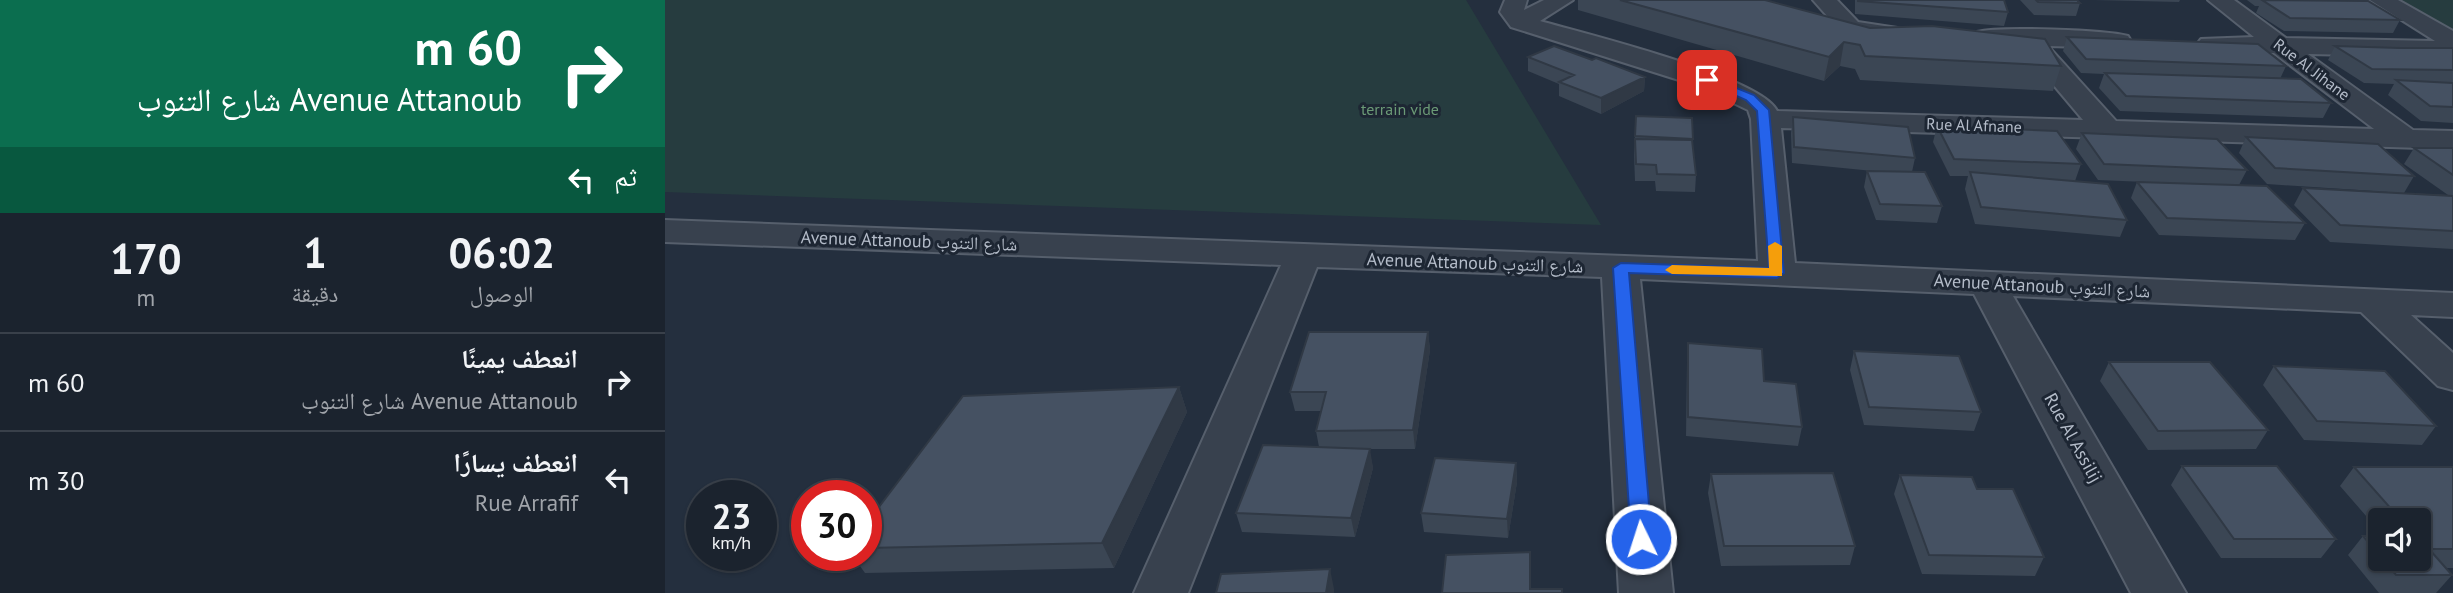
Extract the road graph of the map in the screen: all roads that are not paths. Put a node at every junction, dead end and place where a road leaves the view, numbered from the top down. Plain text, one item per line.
1 (1562, 0) edge
2 (1824, 0) edge
3 (2219, 0) edge
4 (2381, 0) edge
5 (1518, 11) edge
6 (1917, 34) edge
7 (1958, 36) edge
8 (2027, 38) junction
9 (2453, 41) edge
10 (2148, 42) edge
11 (2188, 43) edge
12 (2282, 46) junction
13 (2453, 49) edge
14 (1766, 119) junction
15 (2107, 129) junction
16 (2405, 138) junction
17 (2453, 140) edge
18 (674, 239) edge
19 (1303, 256) junction
20 (1621, 268) junction
21 (1777, 273) junction
22 (1987, 283) junction
23 (2373, 302) junction
24 (2453, 305) edge
25 (2453, 376) edge
26 (1161, 593) edge
27 (1646, 593) edge
28 (2159, 593) edge

1 - 5 street
2 - 6 street
3 - 12 street, Rue Al Jihane
4 - 9 street
5 - 14 street
7 - 8 street
8 - 10 street
8 - 15 street
11 - 12 street
12 - 13 street
12 - 16 street, Rue Al Jihane
14 - 15 street, Rue Al Afnane
14 - 21 street
15 - 16 street, Rue Al Afnane
16 - 17 street, Rue Al Afnane
18 - 19 street, Avenue Attanoub شارع التنوب
19 - 20 street, Avenue Attanoub شارع التنوب
19 - 26 street
20 - 21 street, Avenue Attanoub شارع التنوب
20 - 27 street
21 - 22 street, Avenue Attanoub شارع التنوب
22 - 23 street, Avenue Attanoub شارع التنوب
22 - 28 street, Rue Al Assilij
23 - 24 street, Avenue Attanoub شارع التنوب
23 - 25 street

